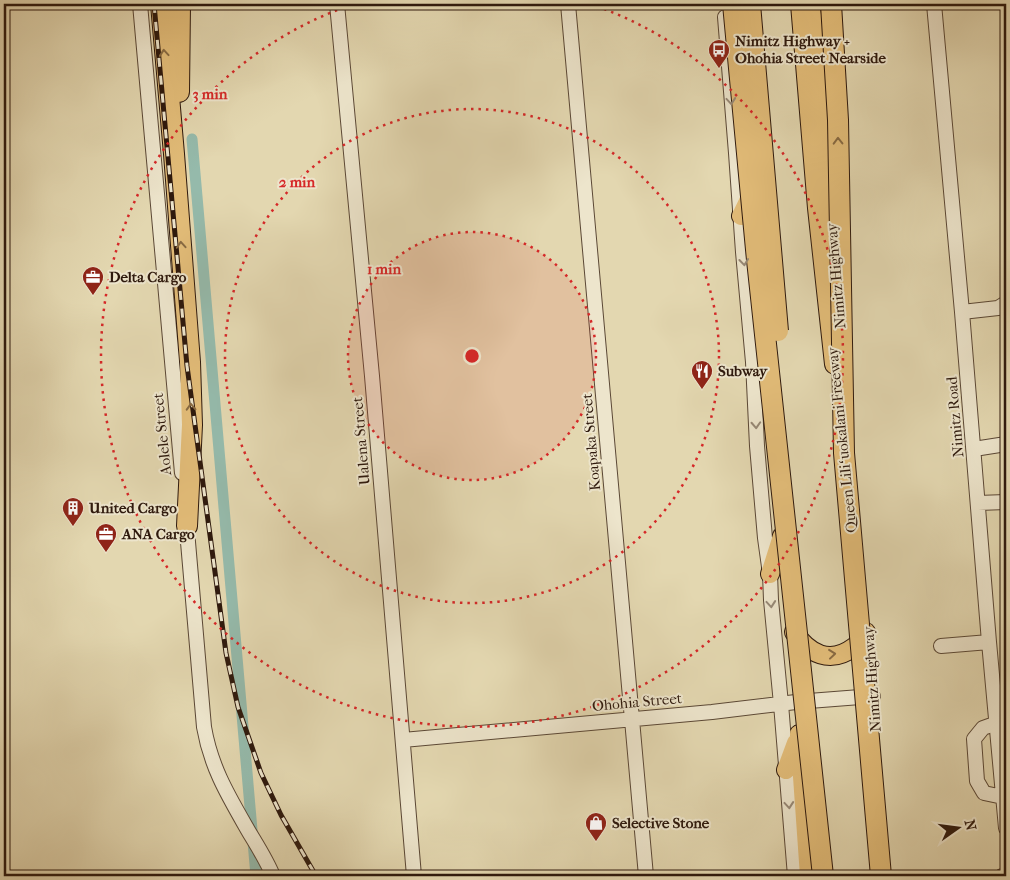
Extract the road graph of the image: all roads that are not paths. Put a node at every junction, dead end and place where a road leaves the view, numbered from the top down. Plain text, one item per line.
1 (140, 4) edge
2 (160, 4) edge
3 (180, 4) edge
4 (337, 4) edge
5 (568, 4) edge
6 (740, 4) edge
7 (750, 4) edge
8 (800, 4) edge
9 (812, 4) edge
10 (831, 4) edge
11 (934, 4) edge
12 (727, 8) edge
13 (742, 42) junction
14 (174, 154) junction
15 (754, 188) junction
16 (741, 216) junction
17 (1006, 303) edge
18 (962, 312) junction
19 (1006, 444) edge
20 (974, 449) junction
21 (844, 452) junction
22 (1006, 502) edge
23 (978, 504) junction
24 (187, 526) junction
25 (782, 536) junction
26 (770, 574) junction
27 (789, 614) junction
28 (868, 625) junction
29 (989, 642) junction
30 (941, 646) dead end
31 (873, 696) junction
32 (788, 703) junction
33 (632, 718) junction
34 (996, 723) junction
35 (799, 736) junction
36 (403, 740) junction
37 (1003, 761) edge
38 (786, 770) junction
39 (1004, 797) junction
40 (1006, 828) edge
41 (1006, 875) edge
42 (273, 876) edge
43 (414, 876) edge
44 (646, 876) edge
45 (795, 876) edge
46 (810, 876) edge
47 (824, 876) edge
48 (881, 876) edge
49 (890, 876) edge
50 (1002, 876) edge

1 - 24 street, Aolele Street
14 -> 2 highway
3 - 14 highway
4 - 36 street, Ualena Street
5 - 33 street, Koapaka Street
6 - 13 main road
7 - 47 highway, bridge
8 - 21 highway, Queen Liliʻuokalani Freeway, bridge
9 - 28 main road, Nimitz Highway
21 -> 10 highway, bridge
11 - 18 street, Nimitz Road
12 - 13 main road
12 -> 16 street
12 - 47 highway, bridge
13 - 15 main road
24 -> 14 highway
15 - 16 main road
15 - 25 main road
16 -> 26 street
17 - 18 street
18 - 20 street, Nimitz Road
19 - 20 street
20 - 23 street, Nimitz Road
21 - 48 highway, Queen Liliʻuokalani Freeway, bridge
22 - 23 street
23 - 29 street, Nimitz Road
24 - 42 street, Aolele Street
25 - 26 main road
25 - 27 main road
26 -> 32 street
27 -> 28 main road
27 - 32 main road
28 - 31 main road, Nimitz Highway
29 - 30 street
29 - 34 street, Nimitz Road
31 - 32 street, Ohohia Street
31 - 49 main road, Nimitz Highway
32 - 33 street, Ohohia Street
32 - 35 main road
32 - 38 street
33 - 36 street, Ohohia Street
33 - 44 street, Koapaka Street
34 - 37 street, Nimitz Road
34 - 39 street
35 - 38 main road
35 - 46 main road
36 - 43 street, Ualena Street
37 - 39 street, Nimitz Road
38 -> 45 street
39 - 40 street, Nimitz Road
41 - 50 street

